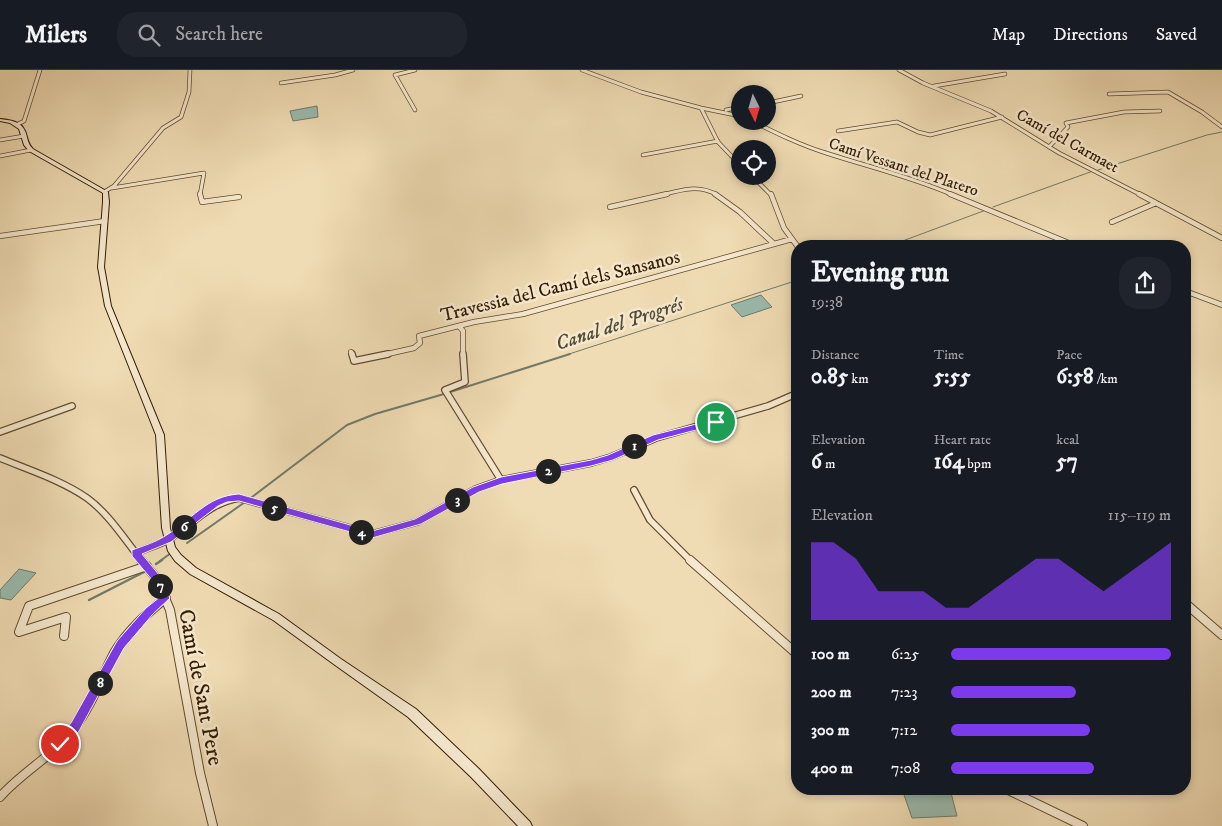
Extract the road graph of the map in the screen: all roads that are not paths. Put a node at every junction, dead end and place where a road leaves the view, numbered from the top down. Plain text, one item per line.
1 (40, 70) edge
2 (190, 70) edge
3 (353, 70) edge
4 (415, 70) edge
5 (582, 70) edge
6 (899, 70) edge
7 (1005, 74) dead end
8 (280, 83) dead end
9 (932, 87) junction
10 (1109, 94) dead end
11 (801, 96) dead end
12 (776, 101) edge
13 (701, 108) junction
14 (731, 109) edge
15 (415, 110) dead end
16 (721, 111) junction
17 (1160, 111) dead end
18 (731, 114) edge
19 (1002, 117) junction
20 (0, 120) edge
21 (18, 124) junction
22 (1222, 127) edge
23 (771, 130) edge
24 (838, 131) dead end
25 (24, 136) junction
26 (0, 140) edge
27 (718, 141) junction
28 (1049, 147) junction
29 (31, 150) junction
30 (643, 155) dead end
31 (731, 155) edge
32 (0, 156) edge
33 (762, 185) edge
34 (108, 190) junction
35 (239, 197) dead end
36 (1156, 203) junction
37 (610, 207) dead end
38 (105, 220) junction
39 (1112, 222) dead end
40 (0, 236) edge
41 (1222, 238) edge
42 (792, 239) joint
43 (1062, 240) edge
44 (773, 243) junction
45 (1191, 293) edge
46 (1222, 305) edge
47 (459, 326) junction
48 (351, 352) dead end
49 (791, 395) edge
50 (72, 406) dead end
51 (0, 432) edge
52 (0, 458) edge
53 (501, 480) junction
54 (634, 490) dead end
55 (168, 540) junction
56 (136, 553) junction
57 (147, 566) junction
58 (166, 598) junction
59 (1191, 608) edge
60 (1222, 635) edge
61 (64, 636) dead end
62 (791, 649) edge
63 (1019, 795) edge
64 (0, 798) edge
65 (214, 826) edge
66 (526, 826) edge
67 (1082, 826) edge

1 - 21 street
2 - 34 street
3 - 8 street
4 - 15 street
5 - 13 street
6 - 9 street, Camí del Carmaet
7 - 9 street
9 - 19 street, Camí del Carmaet
10 - 22 street
11 - 12 street
13 - 16 street
13 - 27 street
14 - 16 street
16 - 18 street
17 - 28 street
19 - 24 street
19 - 28 street, Camí del Carmaet
20 - 21 main road
21 - 25 main road
23 - 43 street, Camí Vessant del Platero
25 - 26 street
25 - 29 main road
27 - 30 street
27 - 31 street
28 - 36 street, Camí del Carmaet
29 - 32 street
29 - 34 main road
33 - 42 street
34 - 35 street
34 - 38 main road
36 - 39 street
36 - 41 street, Camí del Carmaet
37 - 44 street
38 - 40 street
38 - 55 main road
42 - 44 street, Travessia del Camí dels Sansanos
44 - 47 street, Travessia del Camí dels Sansanos
45 - 46 street
47 - 48 street, Travessia del Camí dels Sansanos
47 - 53 street
49 - 53 street
50 - 51 street
52 - 56 street, Camí de Sant Pere
53 - 55 street
54 - 62 street
55 - 56 street
55 - 66 main road
56 - 57 street, Camí de Sant Pere
57 - 58 street, Camí de Sant Pere
57 - 61 street
58 - 64 street
58 - 65 street, Camí de Sant Pere
59 - 60 street
63 - 67 street

